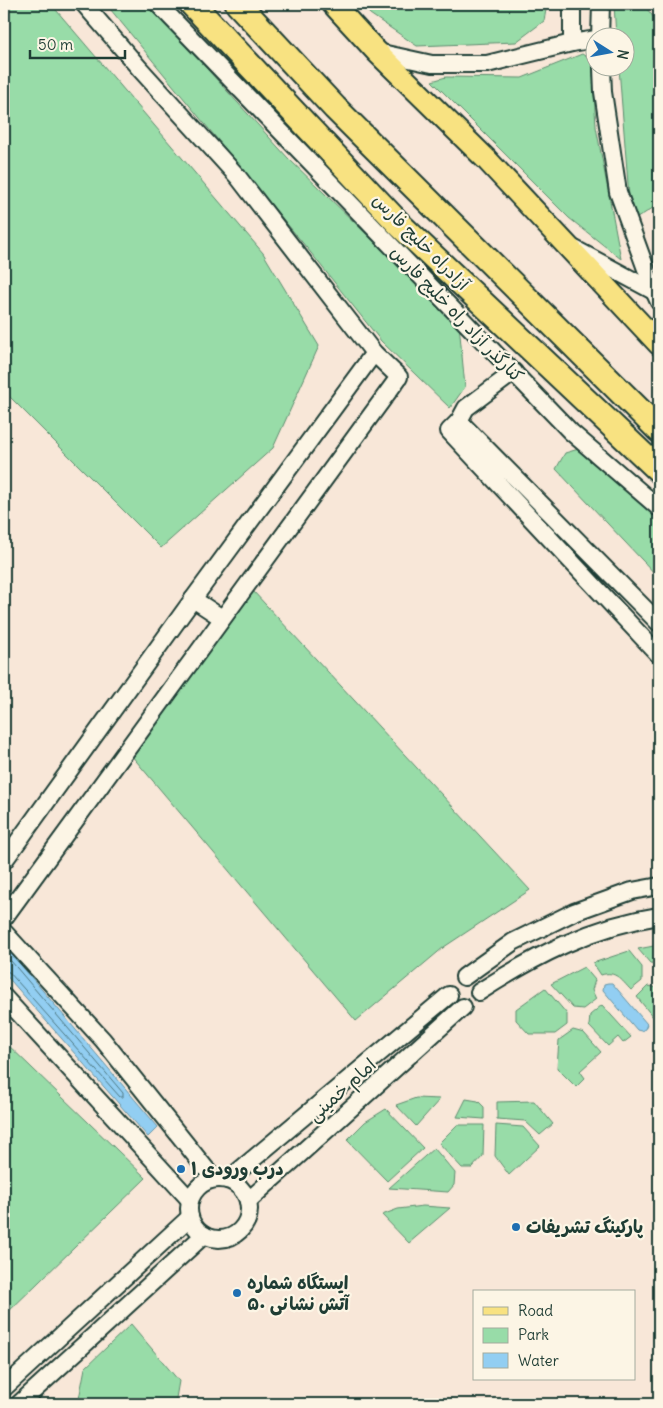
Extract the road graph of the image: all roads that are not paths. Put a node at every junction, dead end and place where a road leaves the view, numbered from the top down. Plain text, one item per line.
1 (84, 4) edge
2 (158, 4) edge
3 (192, 4) edge
4 (238, 4) edge
5 (333, 4) edge
6 (572, 4) edge
7 (600, 4) edge
8 (600, 28) edge
9 (586, 41) edge
10 (572, 43) junction
11 (377, 52) junction
12 (602, 78) edge
13 (562, 241) junction
14 (657, 295) edge
15 (659, 344) edge
16 (374, 353) junction
17 (514, 372) junction
18 (459, 421) junction
19 (659, 430) edge
20 (659, 470) edge
21 (659, 508) edge
22 (193, 599) junction
23 (222, 618) junction
24 (659, 623) edge
25 (659, 655) edge
26 (4, 861) edge
27 (659, 886) edge
28 (659, 916) edge
29 (4, 918) edge
30 (4, 932) edge
31 (464, 977) junction
32 (479, 992) junction
33 (449, 995) junction
34 (4, 997) edge
35 (463, 1007) junction
36 (221, 1179) junction
37 (190, 1200) junction
38 (248, 1202) junction
39 (190, 1217) junction
40 (204, 1235) junction
41 (4, 1388) edge
42 (19, 1404) edge

1 - 16 street
2 - 17 street, کنارگذر آزاد راه خلیج فارس
3 - 20 highway, آزادراه خلیج فارس
4 - 19 highway, آزادراه خلیج فارس
5 - 11 main road
6 - 10 street
7 - 8 street
9 - 10 street
10 - 11 street
11 - 13 main road
12 - 14 street
13 - 14 street
13 - 15 main road
16 - 22 street
16 - 23 street
17 - 18 street
17 - 21 street, کنارگذر آزاد راه خلیج فارس
18 - 24 street
18 - 25 street
22 - 23 street
22 - 26 street
23 - 29 street
27 - 31 street
28 - 32 street
30 - 36 street
31 - 32 street
31 - 33 street
32 - 35 street
33 - 35 street
33 - 36 street, امام خمینی
34 - 37 street
35 - 38 street, امام خمینی
36 - 37 street
36 - 38 street
37 - 39 street
38 - 40 street
39 - 40 street
39 - 41 street
40 - 42 street

